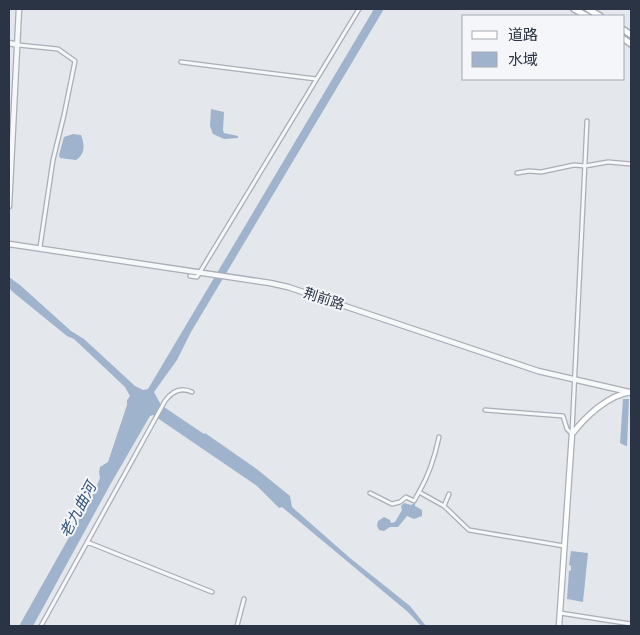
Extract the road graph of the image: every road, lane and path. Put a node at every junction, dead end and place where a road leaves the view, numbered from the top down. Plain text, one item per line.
1 (19, 9) edge
2 (359, 9) edge
3 (9, 44) edge
4 (18, 44) junction
5 (181, 62) dead end
6 (316, 79) junction
7 (587, 121) dead end
8 (631, 164) edge
9 (585, 166) junction
10 (517, 173) dead end
11 (9, 206) edge
12 (9, 244) edge
13 (40, 247) dead end
14 (200, 272) junction
15 (190, 276) dead end
16 (574, 380) junction
17 (192, 392) dead end
18 (631, 392) edge
19 (485, 410) dead end
20 (572, 434) junction
21 (439, 437) dead end
22 (420, 492) junction
23 (370, 493) dead end
24 (450, 494) dead end
25 (444, 506) junction
26 (87, 542) junction
27 (564, 546) junction
28 (212, 592) dead end
29 (244, 599) dead end
30 (560, 613) junction
31 (631, 624) edge
32 (41, 626) edge
33 (237, 626) edge
34 (559, 626) edge

1 - 4 street
2 - 6 street
3 - 4 street
4 - 11 street
4 - 13 street
5 - 6 street
6 - 14 street
7 - 9 street
8 - 9 street
9 - 10 street
9 - 16 street
12 - 14 street, 荆前路
14 - 15 street
14 - 16 street, 荆前路
16 - 18 street, 荆前路
16 - 20 street
17 - 26 street
18 - 20 main road
19 - 20 street
20 - 27 main road
21 - 22 street
22 - 23 street
22 - 25 street
24 - 25 street
25 - 27 street
26 - 28 street
26 - 32 street
27 - 30 main road
29 - 33 street
30 - 31 street
30 - 34 main road

